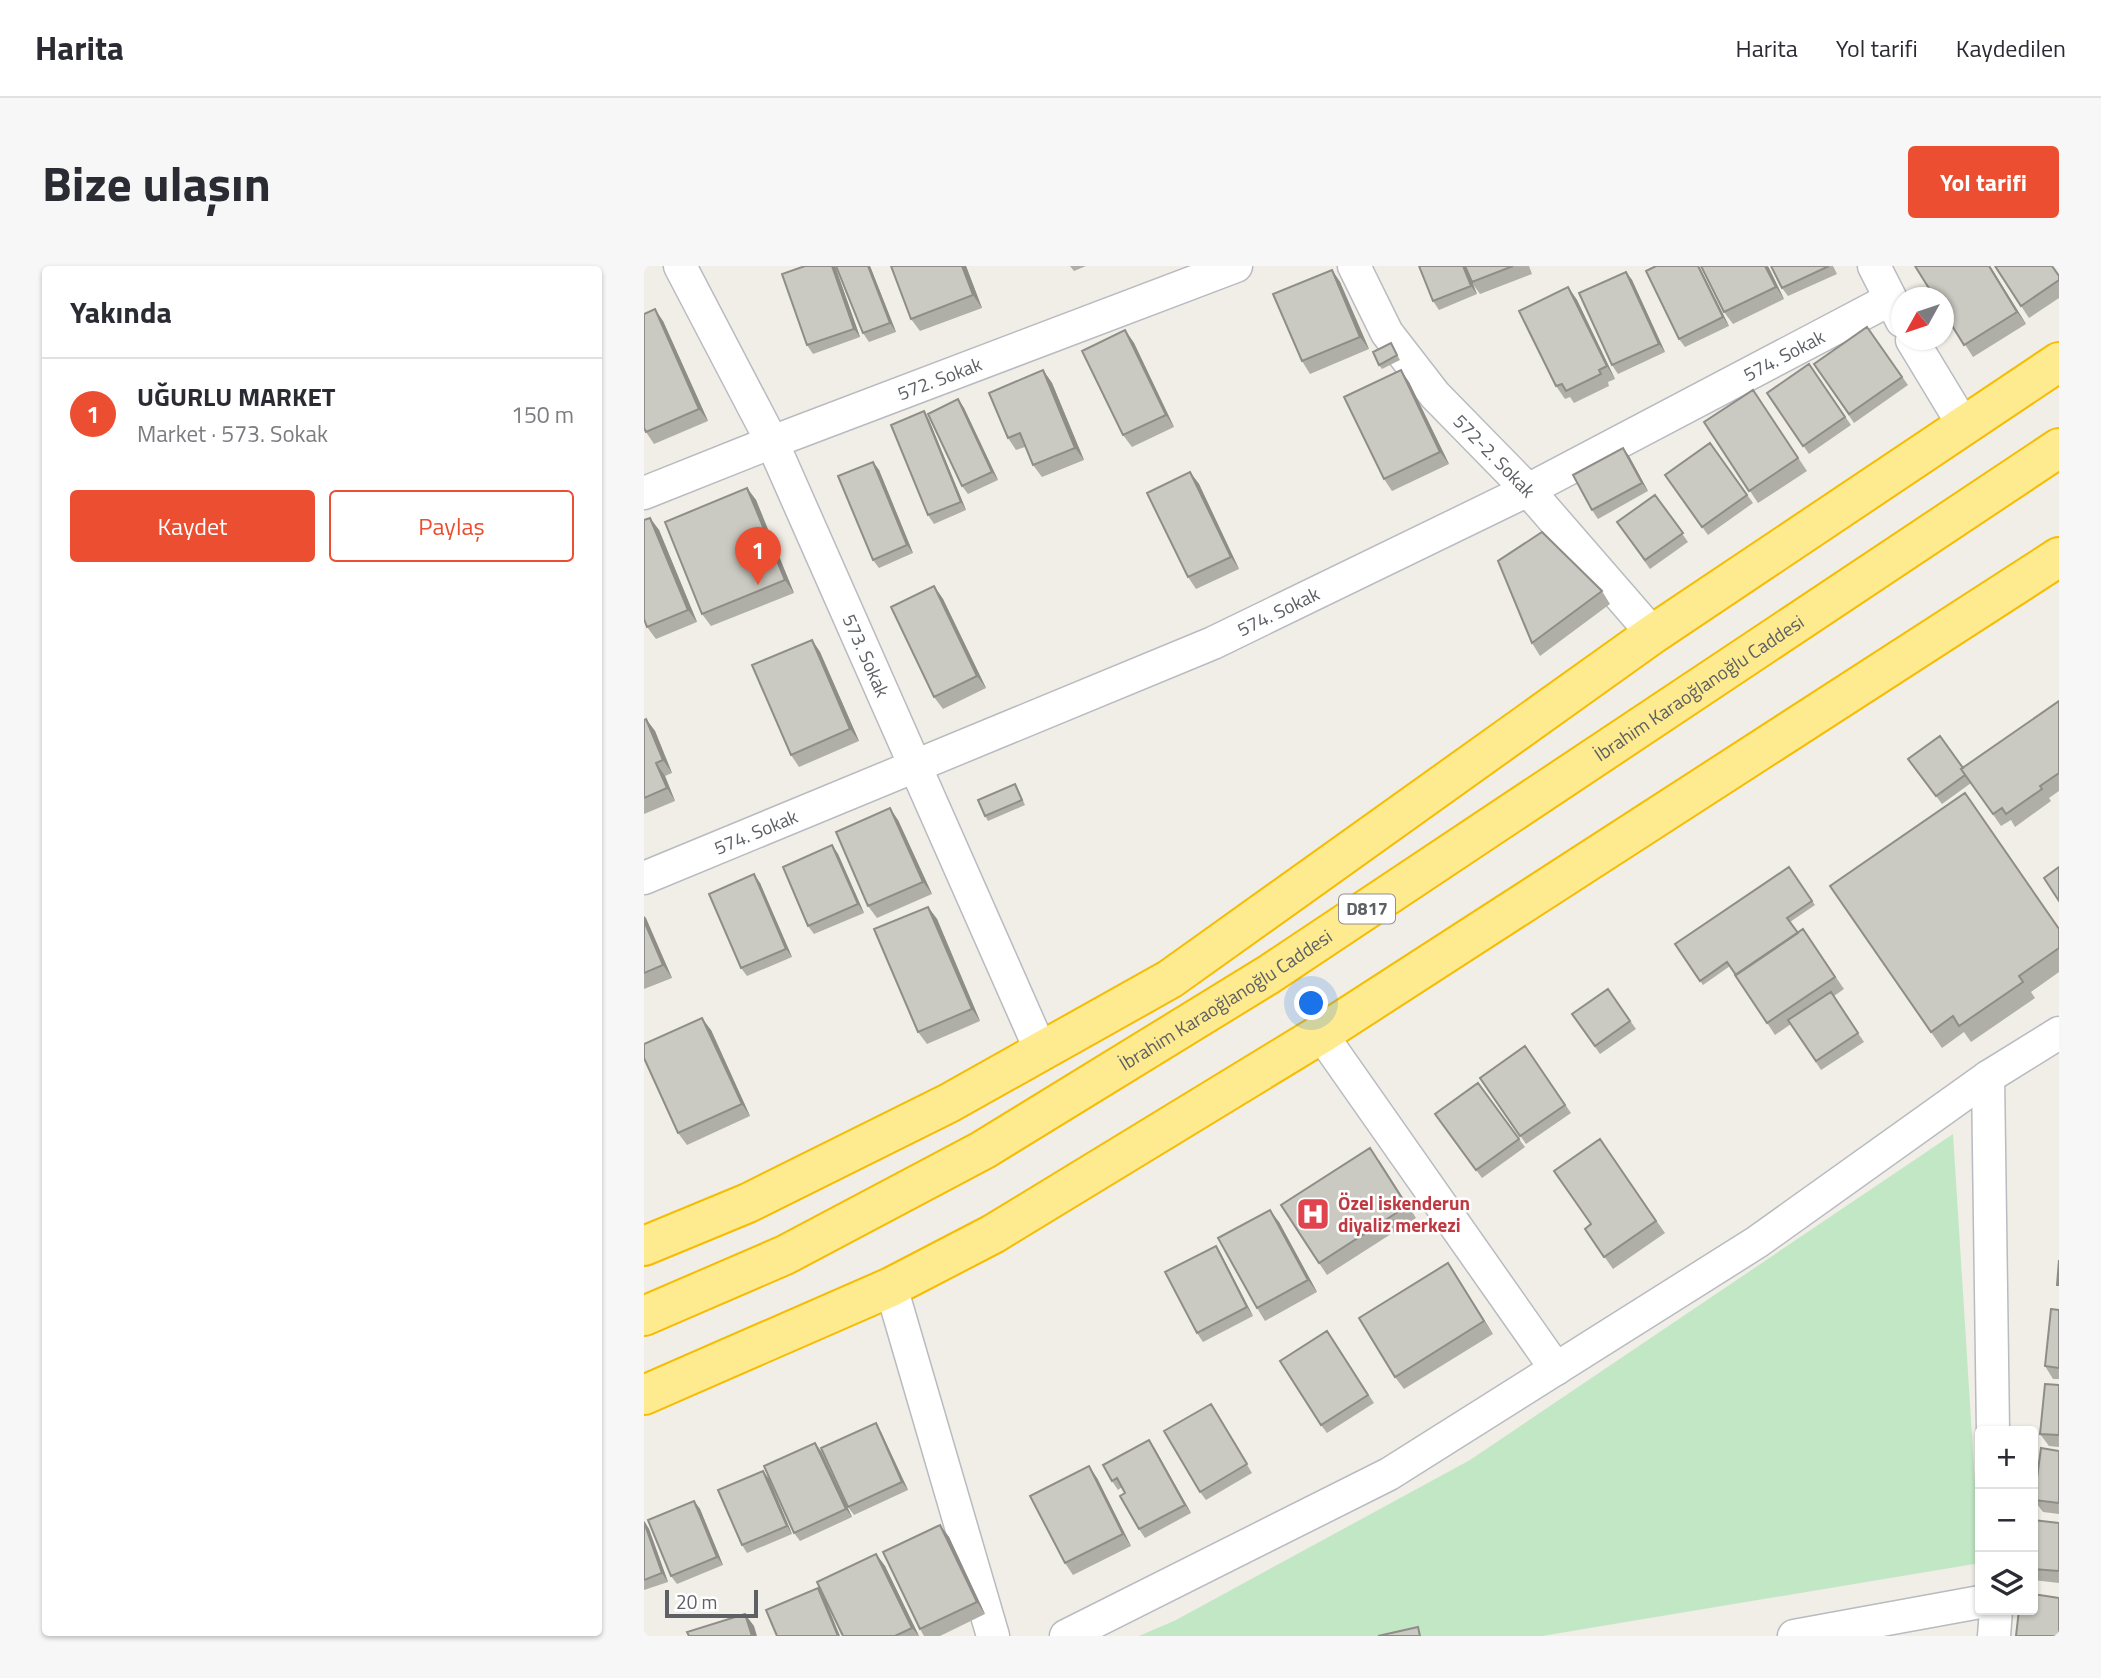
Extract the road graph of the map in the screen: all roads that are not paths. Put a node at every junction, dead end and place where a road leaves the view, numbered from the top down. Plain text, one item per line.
1 (680, 266) edge
2 (1236, 266) edge
3 (1354, 266) edge
4 (1874, 266) edge
5 (1891, 302) edge
6 (1891, 312) edge
7 (1918, 350) edge
8 (2059, 362) edge
9 (1964, 426) junction
10 (772, 442) junction
11 (2059, 448) edge
12 (1528, 490) junction
13 (644, 493) edge
14 (2059, 557) edge
15 (1653, 634) junction
16 (915, 764) junction
17 (644, 878) edge
18 (2059, 1033) edge
19 (1321, 1034) junction
20 (1041, 1051) junction
21 (1988, 1077) junction
22 (644, 1247) edge
23 (891, 1287) junction
24 (644, 1316) edge
25 (1556, 1370) junction
26 (644, 1395) edge
27 (1993, 1426) edge
28 (1975, 1603) edge
29 (1996, 1615) edge
30 (993, 1636) edge
31 (1066, 1636) edge
32 (1794, 1636) edge
33 (1994, 1636) edge

1 - 10 street, 573. Sokak
2 - 10 street, 572. Sokak
3 - 12 street, 572-2. Sokak
4 - 5 street
6 - 12 street, 574. Sokak
7 - 9 street
8 - 9 highway
9 - 15 highway
10 - 13 street, 572. Sokak
10 - 16 street, 573. Sokak
11 - 24 highway, İbrahim Karaoğlanoğlu Caddesi / D817
12 - 15 street, 572-2. Sokak
12 - 16 street, 574. Sokak
14 - 19 highway
15 - 20 highway
16 - 17 street, 574. Sokak
16 - 20 street, 573. Sokak
18 - 21 street
19 - 23 highway
19 - 25 street
20 - 22 highway
21 - 25 street
21 - 27 street
23 - 26 highway
23 - 30 street
25 - 31 street
28 - 32 street
29 - 33 street

